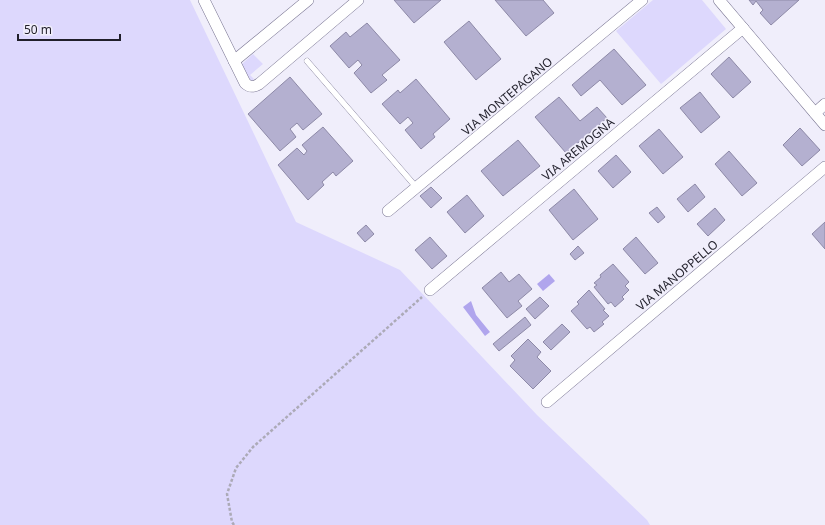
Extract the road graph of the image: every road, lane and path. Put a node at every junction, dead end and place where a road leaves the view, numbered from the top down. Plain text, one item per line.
1 (204, 0) edge
2 (308, 0) edge
3 (358, 0) edge
4 (642, 0) edge
5 (719, 0) edge
6 (743, 28) junction
7 (234, 61) junction
8 (307, 61) dead end
9 (825, 104) edge
10 (815, 114) junction
11 (825, 125) edge
12 (825, 167) edge
13 (417, 188) junction
14 (388, 212) dead end
15 (430, 290) joint
16 (546, 402) dead end
17 (234, 525) edge

1 - 7 street
2 - 7 street
3 - 7 street
4 - 13 street, VIA MONTEPAGANO
5 - 6 street
6 - 10 street
6 - 15 street, VIA AREMOGNA
8 - 13 lane
9 - 10 street
10 - 11 street
12 - 16 street, VIA MANOPPELLO
13 - 14 street, VIA MONTEPAGANO
15 - 17 path

